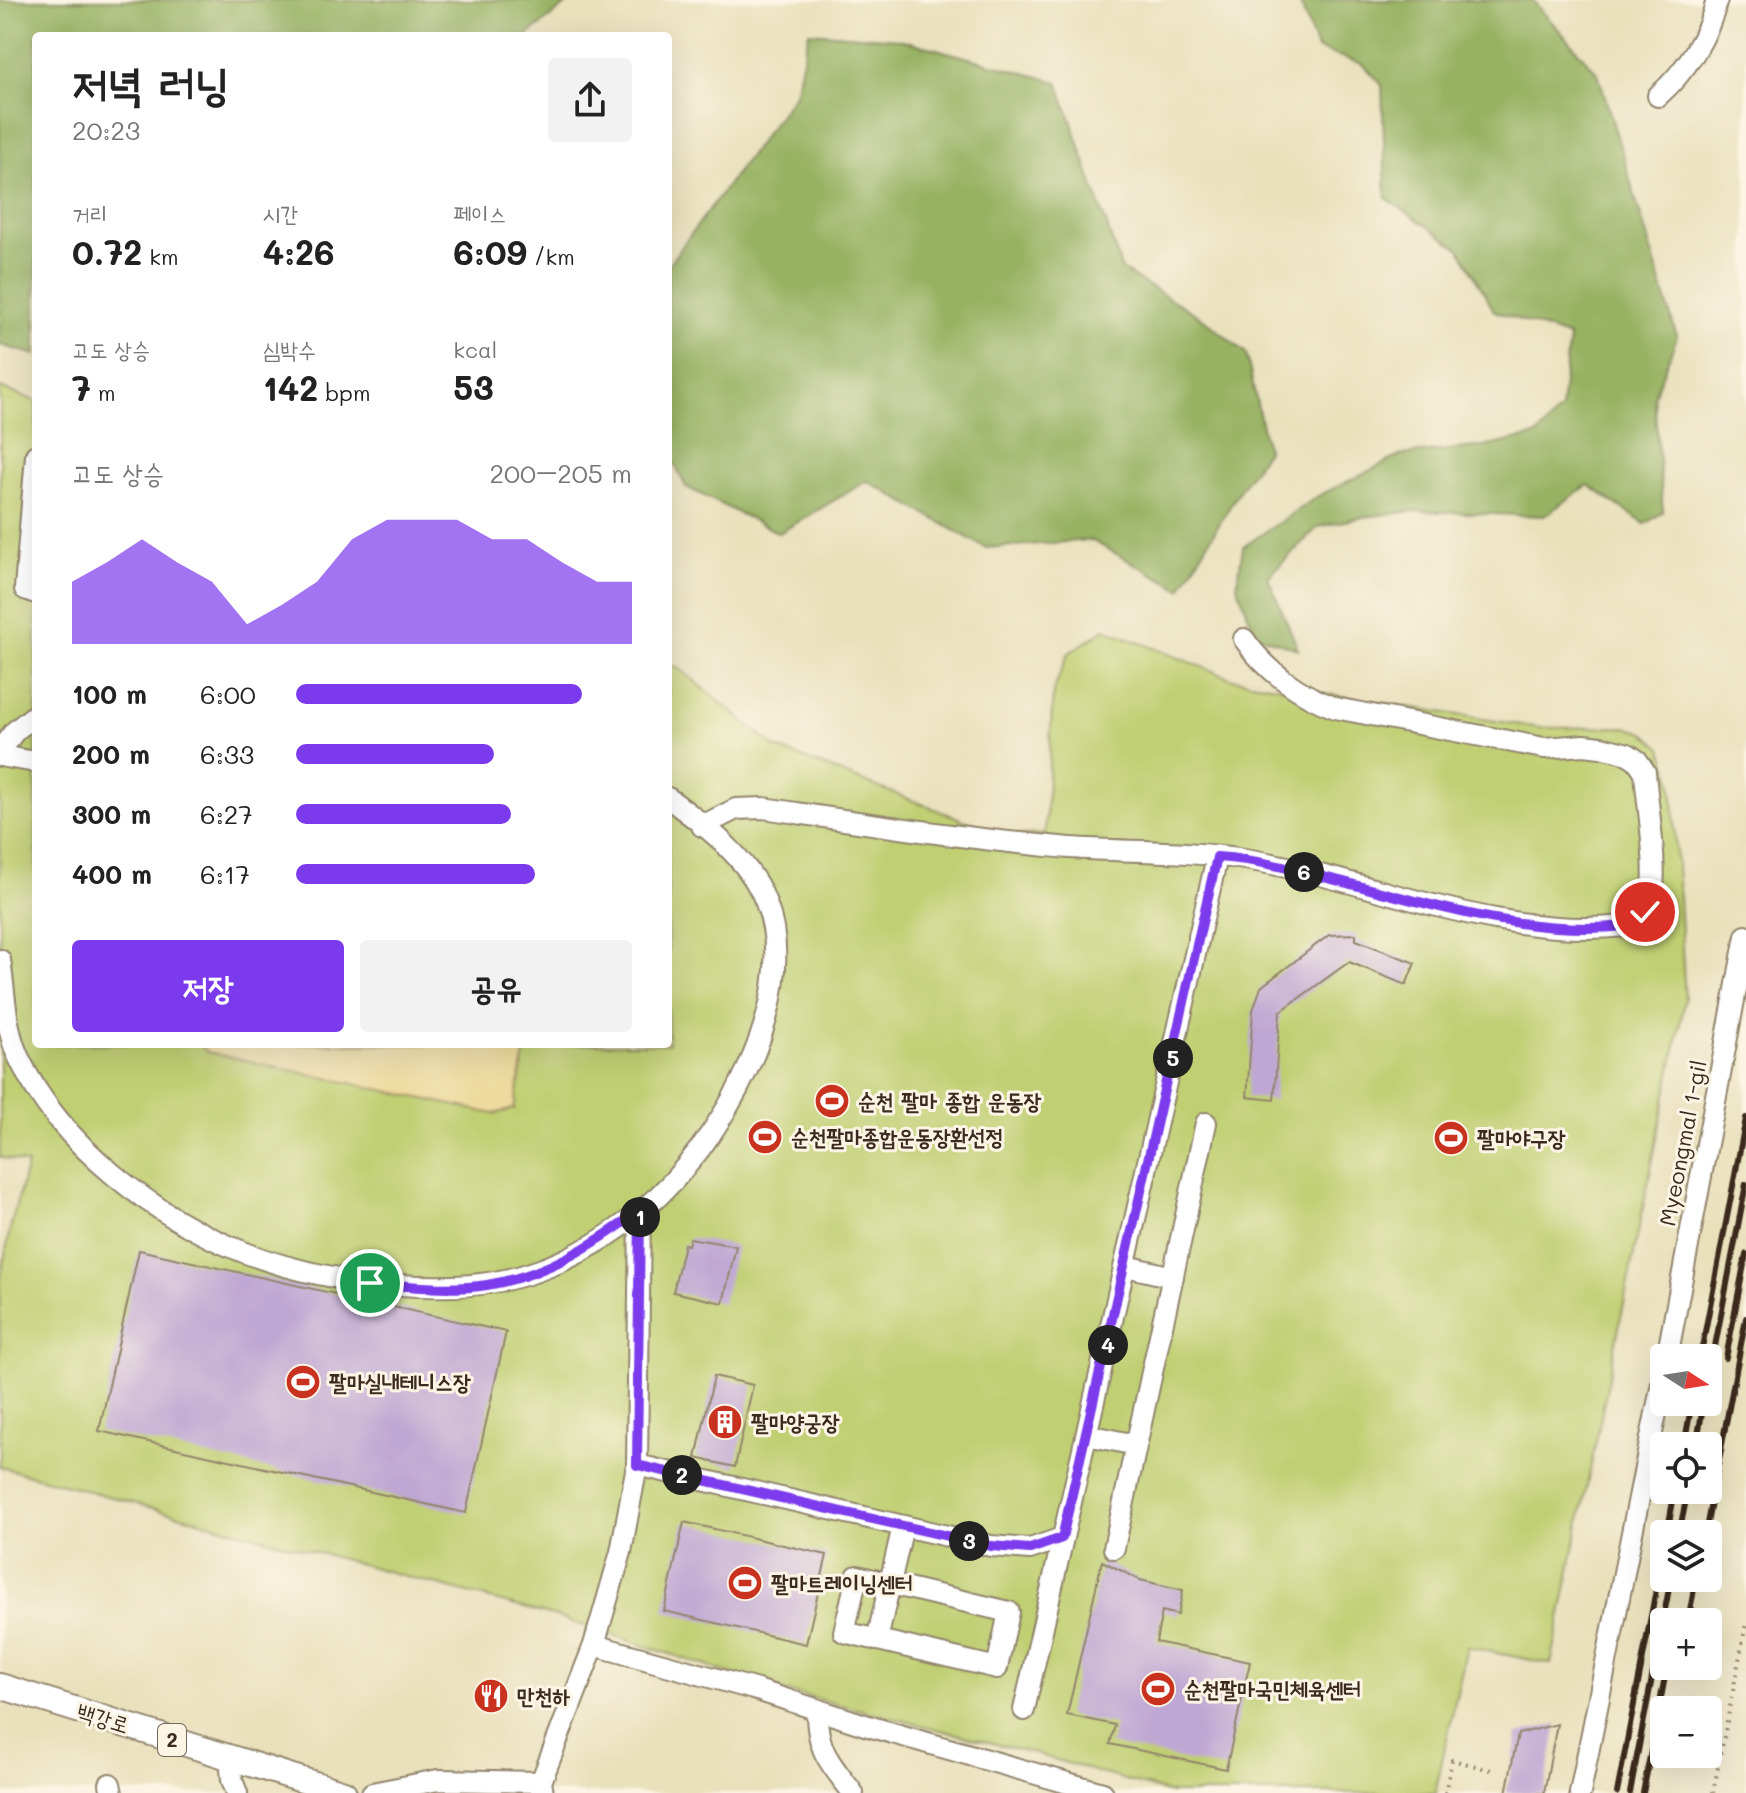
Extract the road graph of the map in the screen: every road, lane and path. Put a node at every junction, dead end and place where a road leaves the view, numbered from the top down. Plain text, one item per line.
1 (1717, 0) edge
2 (1658, 96) dead end
3 (32, 504) edge
4 (32, 592) edge
5 (1244, 639) dead end
6 (32, 717) edge
7 (0, 750) edge
8 (0, 756) edge
9 (32, 761) edge
10 (672, 801) edge
11 (702, 826) junction
12 (1217, 857) junction
13 (1746, 936) edge
14 (0, 960) edge
15 (1206, 1123) dead end
16 (640, 1211) junction
17 (1126, 1266) junction
18 (1173, 1277) junction
19 (1670, 1344) edge
20 (1655, 1416) edge
21 (1087, 1435) junction
22 (1136, 1445) junction
23 (637, 1465) junction
24 (903, 1526) junction
25 (1062, 1538) junction
26 (1114, 1548) dead end
27 (890, 1584) junction
28 (1746, 1624) edge
29 (877, 1640) junction
30 (594, 1645) junction
31 (0, 1686) edge
32 (817, 1709) junction
33 (1024, 1710) dead end
34 (230, 1758) junction
35 (1491, 1770) dead end
36 (542, 1788) edge
37 (237, 1793) edge
38 (344, 1793) edge
39 (372, 1793) edge
40 (853, 1793) edge
41 (1103, 1793) edge
42 (1445, 1793) edge
43 (1580, 1793) edge
44 (1713, 1793) edge

1 - 2 street
3 - 4 street
5 - 12 street
6 - 7 street
8 - 9 street
10 - 11 street
11 - 12 street
11 - 16 street
12 - 17 street
13 - 19 street, Myeongmal 1-gil
14 - 16 street
15 - 18 street
16 - 23 street
17 - 18 street
17 - 21 street
18 - 22 street
20 - 43 street
21 - 22 street
21 - 25 street
22 - 26 street
23 - 24 street
23 - 30 street
24 - 25 street
24 - 27 street
25 - 33 street
27 - 29 street
27 - 29 street
27 - 29 street
28 - 44 path
30 - 32 street
30 - 36 street
31 - 34 main road, 백강로 / 2
32 - 40 street
32 - 41 street
34 - 37 street
34 - 38 main road, 백강로 / 2
35 - 42 path
36 - 39 street

